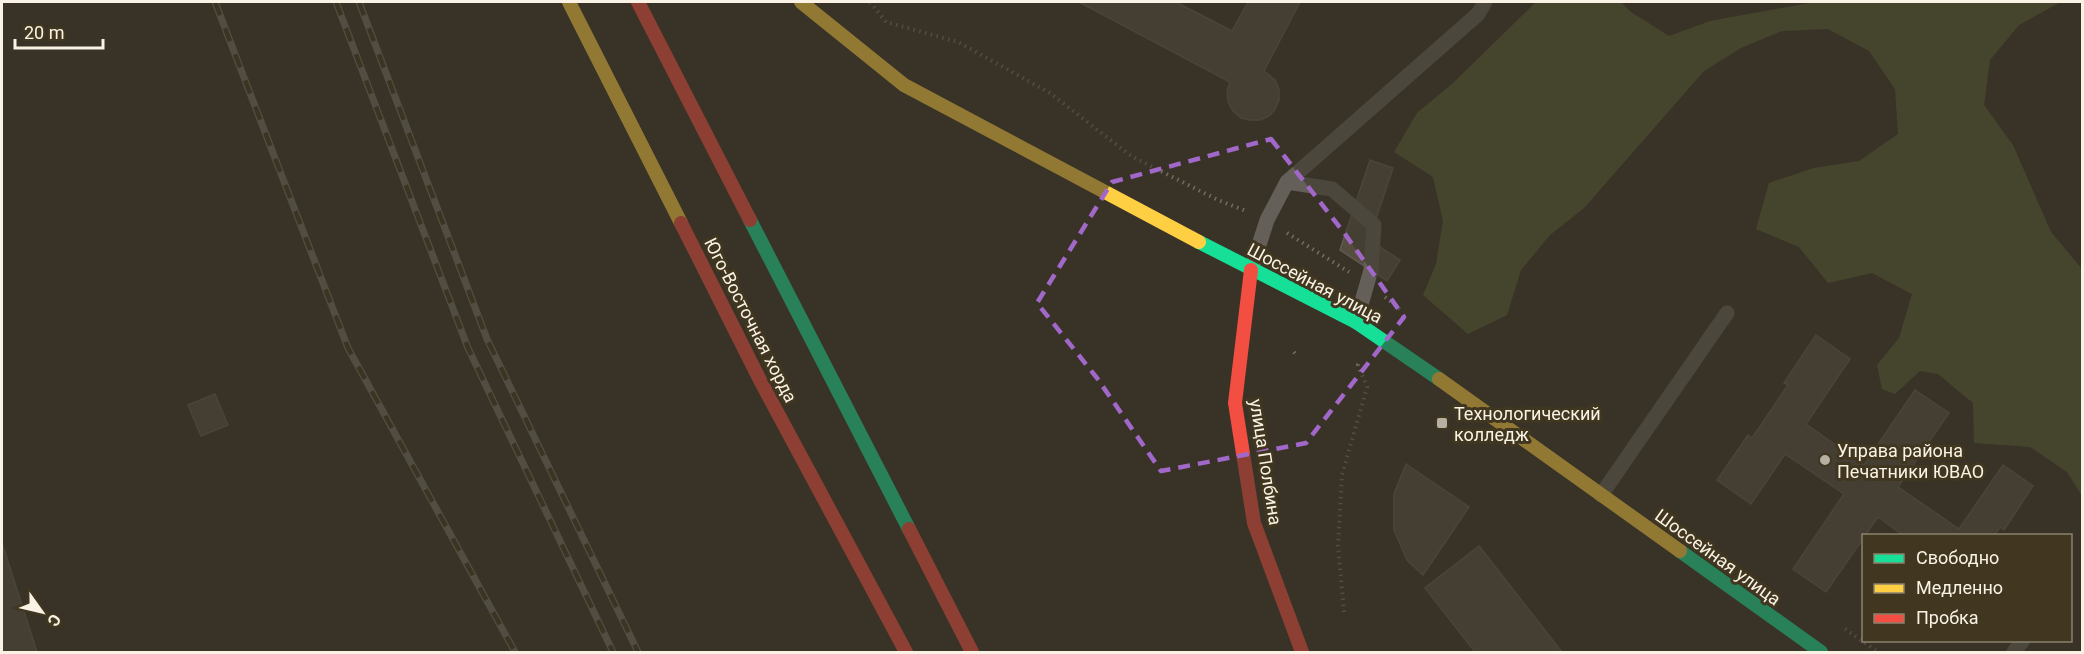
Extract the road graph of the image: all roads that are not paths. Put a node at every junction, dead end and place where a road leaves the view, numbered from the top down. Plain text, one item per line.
1 (569, 2) edge
2 (638, 2) edge
3 (801, 2) edge
4 (1485, 2) edge
5 (817, 7) edge
6 (1287, 182) junction
7 (1251, 270) junction
8 (1728, 313) dead end
9 (1356, 321) junction
10 (1601, 495) junction
11 (906, 652) edge
12 (972, 652) edge
13 (1302, 652) edge
14 (1821, 652) edge

1 - 11 main road, Юго-Восточная хорда
2 - 12 main road
3 - 5 main road, Шоссейная улица
4 - 6 lane
5 - 7 main road, Шоссейная улица
6 - 7 lane
6 - 9 lane
7 - 9 main road, Шоссейная улица
7 - 13 main road, улица Полбина
8 - 10 lane
9 - 10 main road, Шоссейная улица
10 - 14 main road, Шоссейная улица

